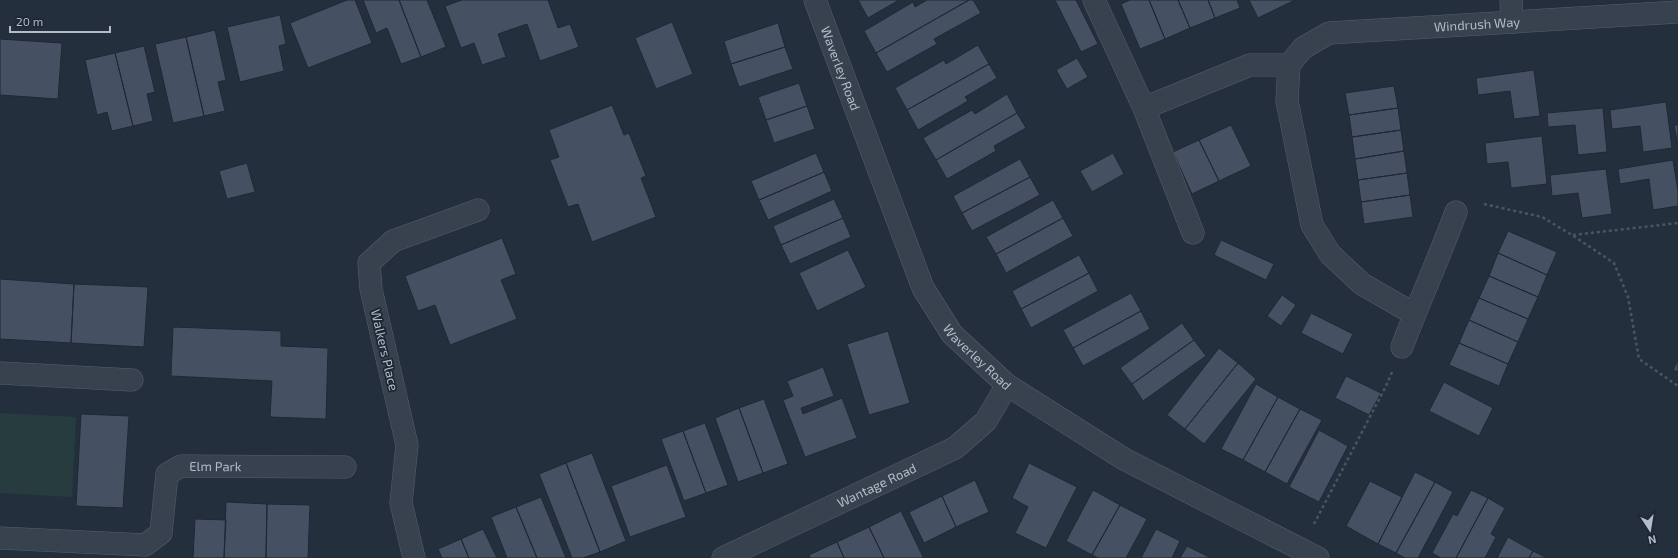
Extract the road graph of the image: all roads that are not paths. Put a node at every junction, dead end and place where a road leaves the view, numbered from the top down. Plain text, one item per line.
1 (815, 0) edge
2 (1094, 0) edge
3 (1511, 0) edge
4 (1678, 12) edge
5 (1512, 22) junction
6 (1289, 65) junction
7 (1144, 108) junction
8 (478, 210) dead end
9 (1456, 212) road end
10 (1193, 233) dead end
11 (1414, 314) junction
12 (1402, 347) road end
13 (0, 373) edge
14 (132, 380) dead end
15 (1008, 386) junction
16 (346, 467) dead end
17 (0, 538) edge
18 (1310, 554) edge
19 (414, 558) edge
20 (723, 558) edge

1 - 15 street, Waverley Road
2 - 7 street
3 - 5 street
4 - 5 street, Windrush Way
5 - 6 street, Windrush Way
6 - 7 street
6 - 11 street
7 - 10 street
8 - 19 street, Walkers Place
9 - 11 street
11 - 12 street
13 - 14 street
15 - 18 street, Waverley Road
15 - 20 street, Wantage Road
16 - 17 street, Elm Park

